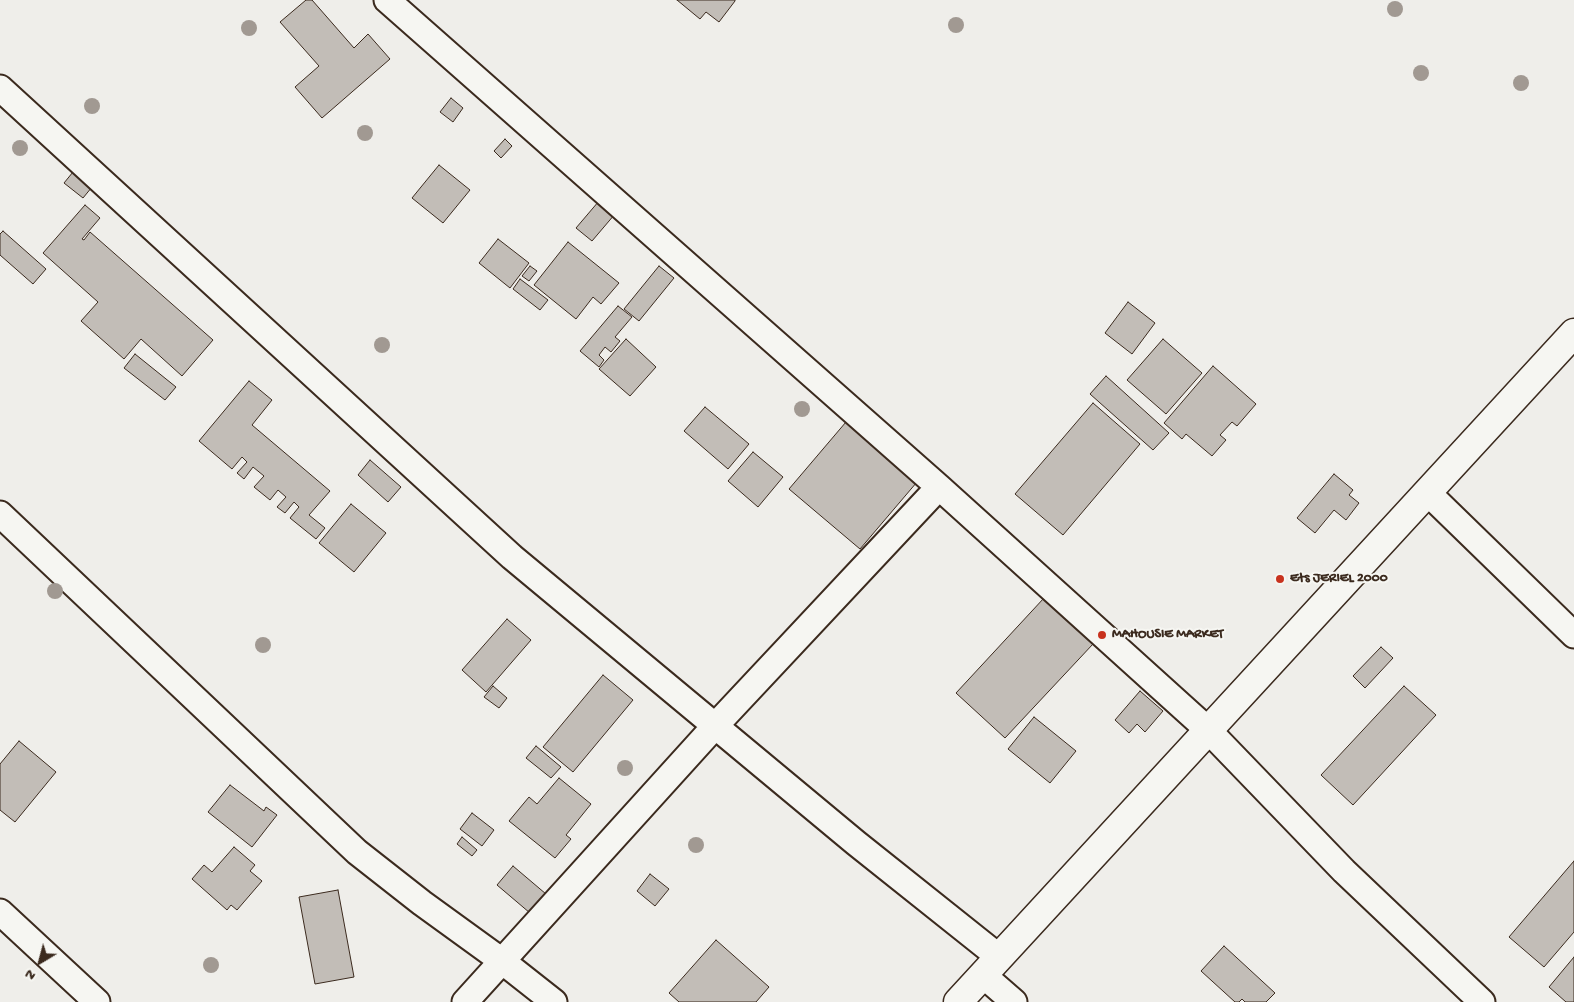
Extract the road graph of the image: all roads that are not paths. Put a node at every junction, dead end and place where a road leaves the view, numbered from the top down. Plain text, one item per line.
1 (387, 0) edge
2 (0, 88) edge
3 (1574, 333) edge
4 (938, 487) junction
5 (1427, 492) junction
6 (0, 514) edge
7 (1574, 635) edge
8 (715, 726) junction
9 (1208, 730) junction
10 (0, 912) edge
11 (502, 961) junction
12 (991, 966) junction
13 (98, 1002) edge
14 (465, 1002) edge
15 (554, 1002) edge
16 (958, 1002) edge
17 (1014, 1002) edge
18 (1482, 1002) edge

1 - 4 street
2 - 8 street
3 - 5 street
4 - 8 street
4 - 9 street
5 - 7 street
5 - 9 street
6 - 11 street
8 - 11 street
8 - 12 street
9 - 12 street
9 - 18 street
10 - 13 street
11 - 14 street
11 - 15 street
12 - 16 street
12 - 17 street

